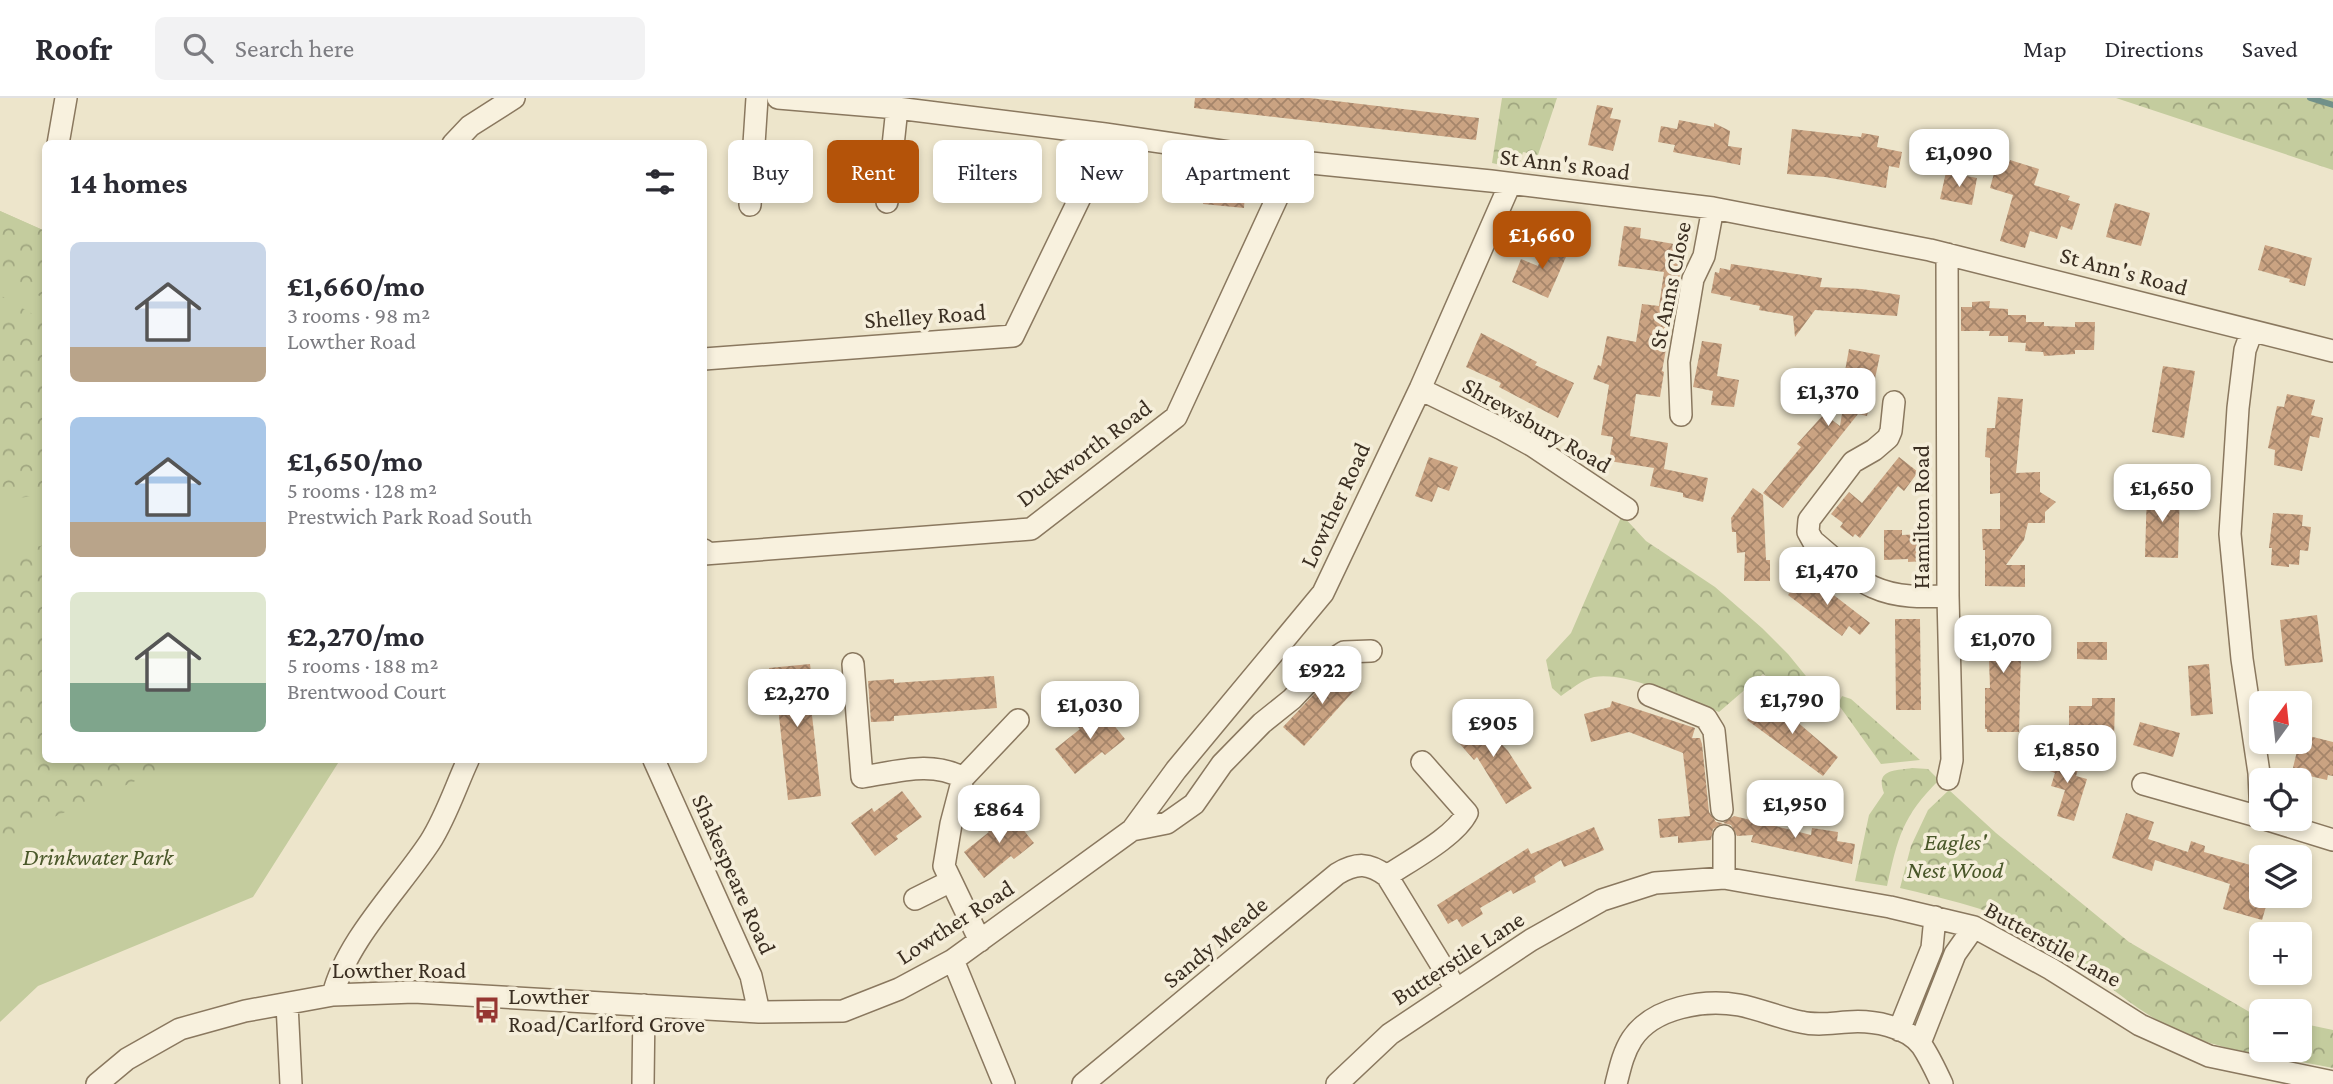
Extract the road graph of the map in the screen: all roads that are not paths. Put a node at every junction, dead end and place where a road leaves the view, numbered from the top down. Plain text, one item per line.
1 (66, 98) edge
2 (514, 98) edge
3 (757, 98) edge
4 (778, 98) edge
5 (897, 108) junction
6 (1105, 134) junction
7 (59, 140) edge
8 (457, 140) edge
9 (894, 140) edge
10 (1162, 142) edge
11 (1314, 163) edge
12 (1510, 184) junction
13 (1275, 203) edge
14 (750, 205) dead end
15 (1713, 208) junction
16 (1947, 254) junction
17 (2252, 331) junction
18 (2333, 351) edge
19 (707, 359) edge
20 (1420, 388) junction
21 (1894, 402) dead end
22 (1681, 415) dead end
23 (1627, 509) dead end
24 (707, 554) edge
25 (1948, 596) junction
26 (1371, 651) dead end
27 (853, 664) dead end
28 (1649, 695) dead end
29 (1018, 720) dead end
30 (1422, 762) dead end
31 (467, 763) edge
32 (655, 763) edge
33 (2258, 768) edge
34 (963, 778) junction
35 (1948, 779) dead end
36 (2143, 783) dead end
37 (1722, 810) dead end
38 (2249, 814) edge
39 (1132, 830) junction
40 (2304, 831) edge
41 (1724, 836) dead end
42 (2333, 840) edge
43 (1387, 876) junction
44 (1724, 878) junction
45 (951, 881) junction
46 (915, 899) dead end
47 (1935, 917) junction
48 (1974, 927) junction
49 (980, 941) junction
50 (953, 960) junction
51 (1456, 989) junction
52 (333, 995) junction
53 (287, 1004) junction
54 (644, 1005) junction
55 (760, 1012) junction
56 (1899, 1030) junction
57 (1920, 1043) junction
58 (2333, 1082) edge
59 (97, 1084) edge
60 (291, 1084) edge
61 (643, 1084) edge
62 (1004, 1084) edge
63 (1083, 1084) edge
64 (1337, 1084) edge
65 (1616, 1084) edge
66 (1942, 1084) edge

1 - 7 street
2 - 8 street
3 - 14 street
4 - 5 street, St Ann's Road
5 - 6 street, St Ann's Road
5 - 9 street
6 - 10 street, St Ann's Road
6 - 19 street, Shelley Road
11 - 12 street, St Ann's Road
12 - 15 street, St Ann's Road
12 - 20 street, Lowther Road
13 - 24 street, Duckworth Road
15 - 16 street, St Ann's Road
15 - 22 street, St Anns Close
16 - 17 street, St Ann's Road
16 - 25 street, Hamilton Road
17 - 18 street, St Ann's Road
17 - 33 street
20 - 23 street, Shrewsbury Road
20 - 39 street, Lowther Road
21 - 25 street
25 - 35 street, Hamilton Road
26 - 39 street
27 - 34 street
28 - 37 street
29 - 34 street
30 - 43 street
31 - 52 street
32 - 55 street, Shakespeare Road
34 - 45 street
36 - 38 street
39 - 49 street, Lowther Road
40 - 42 street
41 - 44 street
43 - 51 street
43 - 63 street, Sandy Meade
44 - 47 street, Butterstile Lane
44 - 51 street, Butterstile Lane
45 - 46 street
45 - 49 street
47 - 48 street, Butterstile Lane
47 - 56 street
48 - 57 street
48 - 58 street, Butterstile Lane
49 - 50 street, Lowther Road
50 - 55 street, Lowther Road
50 - 62 street
51 - 64 street, Butterstile Lane
52 - 53 street, Lowther Road
52 - 54 street, Lowther Road
53 - 59 street, Lowther Road
53 - 60 street
54 - 55 street, Lowther Road
54 - 61 street
56 - 57 street
56 - 65 street
57 - 66 street

